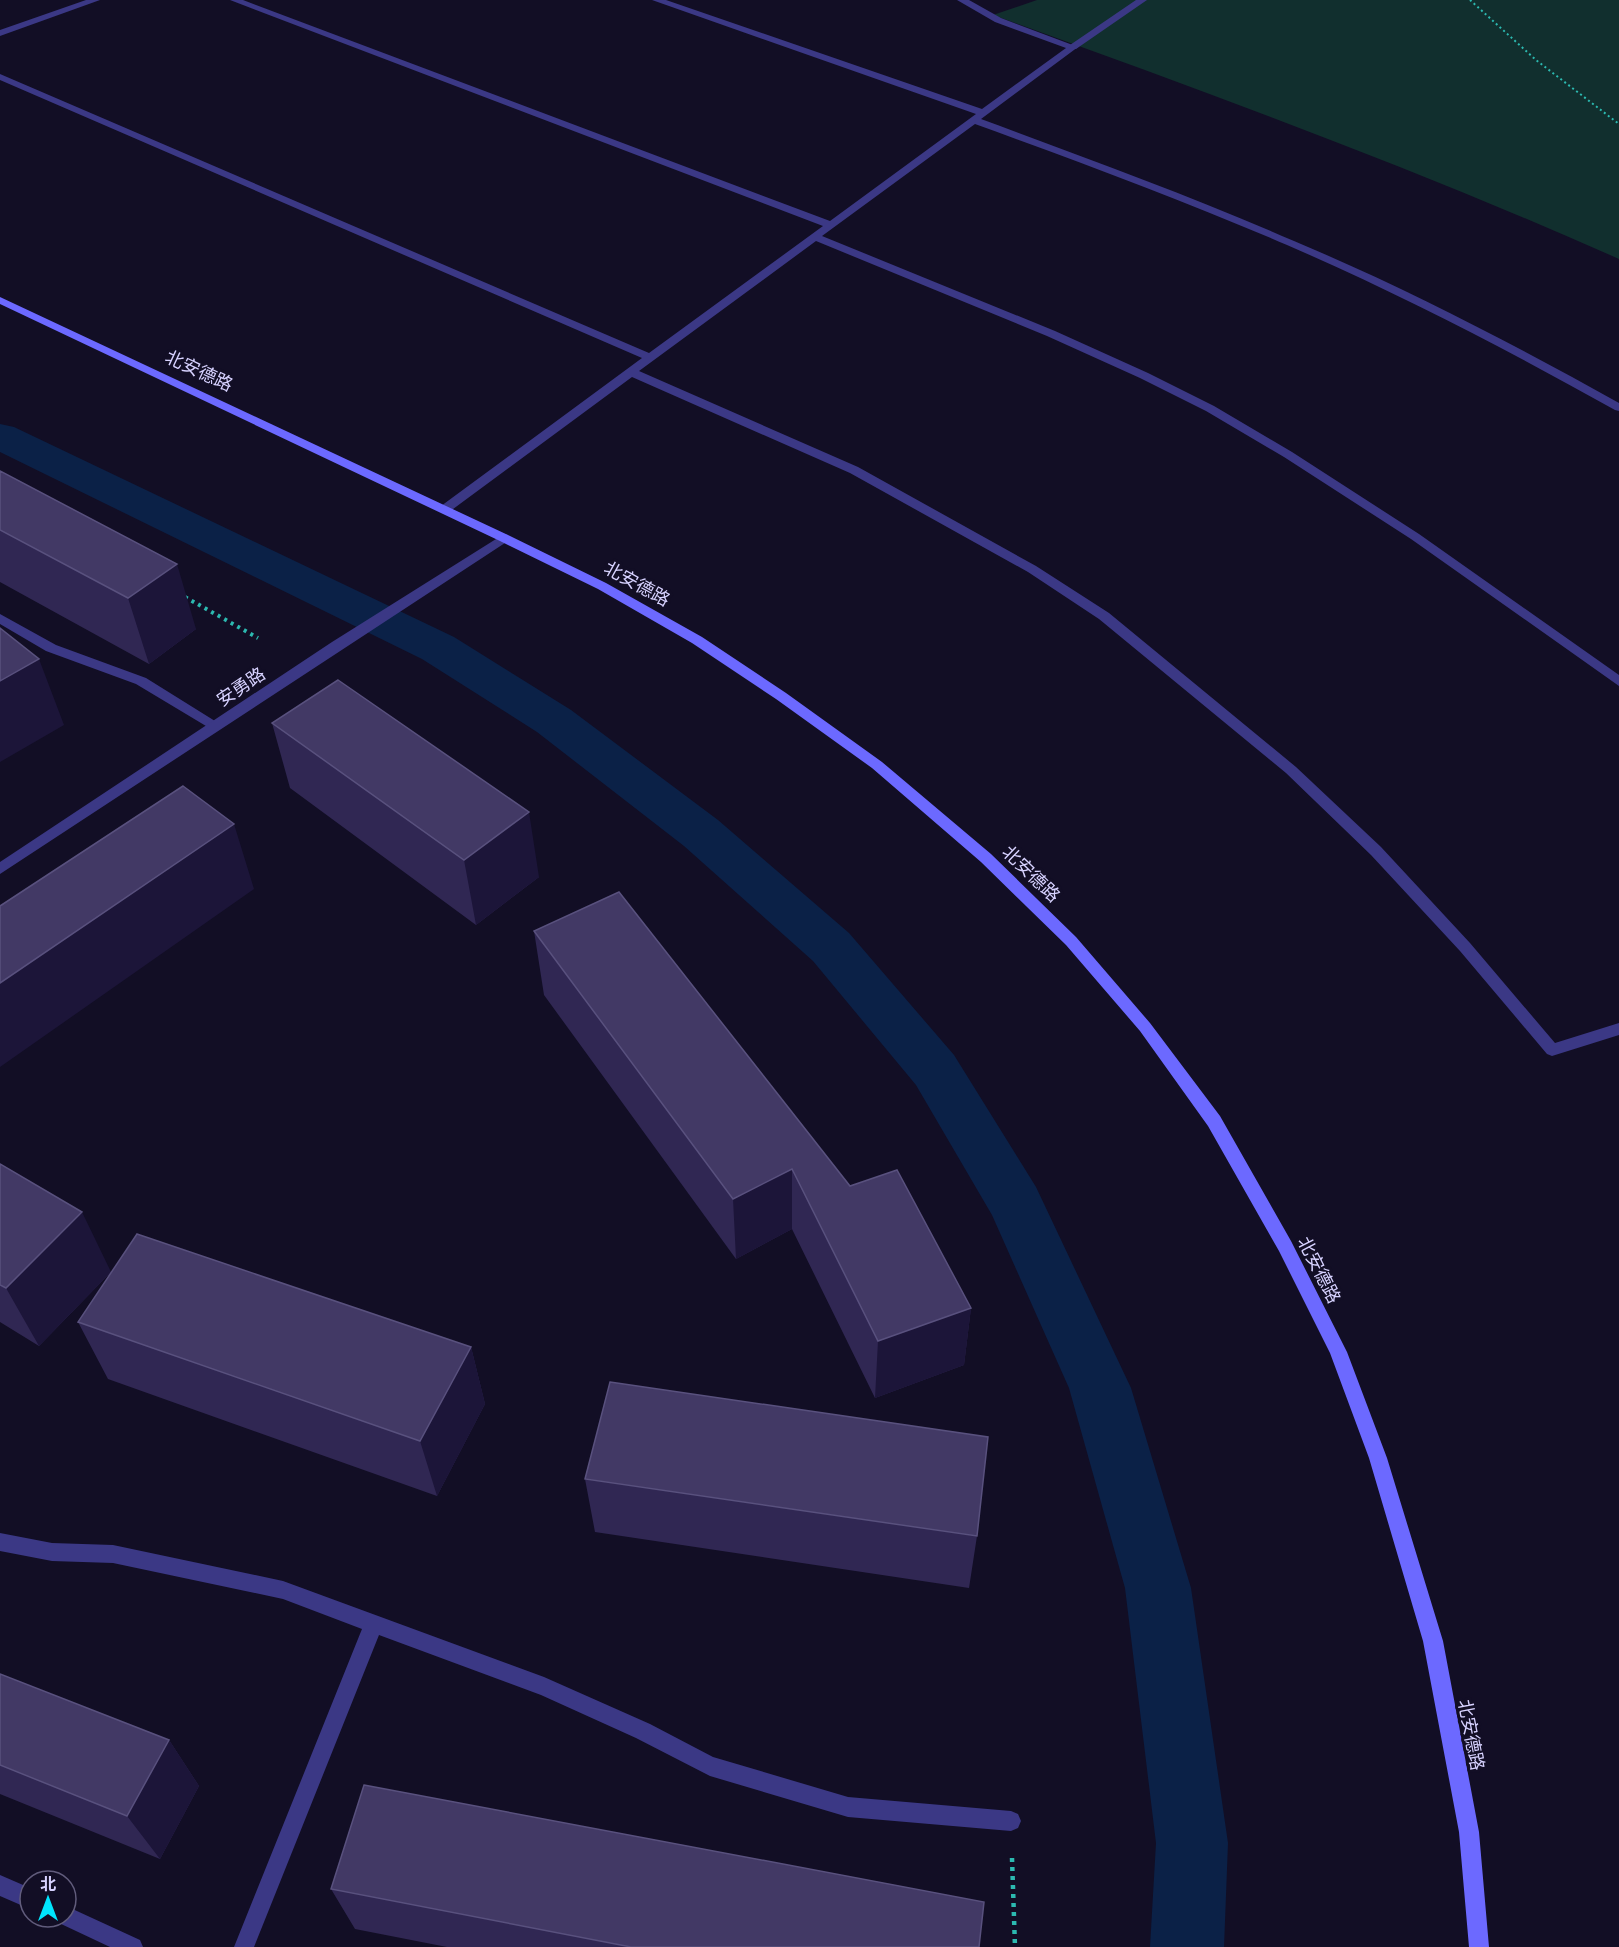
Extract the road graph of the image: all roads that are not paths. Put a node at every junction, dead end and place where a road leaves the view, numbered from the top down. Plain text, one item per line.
1 (95, 0) edge
2 (235, 0) edge
3 (657, 0) edge
4 (962, 0) edge
5 (1142, 0) edge
6 (0, 33) edge
7 (1073, 47) junction
8 (0, 77) edge
9 (983, 113) junction
10 (973, 120) junction
11 (831, 225) junction
12 (815, 237) junction
13 (0, 300) edge
14 (651, 358) junction
15 (631, 372) junction
16 (1619, 408) edge
17 (445, 510) junction
18 (504, 538) junction
19 (0, 618) edge
20 (18, 628) junction
21 (0, 640) edge
22 (1619, 682) edge
23 (216, 726) junction
24 (0, 869) edge
25 (1619, 1029) edge
26 (0, 1542) edge
27 (373, 1625) junction
28 (1011, 1821) road end
29 (0, 1885) edge
30 (18, 1893) edge
31 (78, 1922) edge
32 (133, 1947) edge
33 (244, 1947) edge
34 (1479, 1947) edge

1 - 6 street
2 - 11 street
3 - 9 street
4 - 7 street
5 - 7 street
7 - 9 street
8 - 14 street
9 - 10 street
10 - 11 street
10 - 16 street
11 - 12 street
12 - 14 street
12 - 22 street
13 - 17 street, 北安德路
14 - 15 street
15 - 17 street
15 - 25 street
17 - 18 street, 北安德路
18 - 23 street, 安勇路
18 - 34 street, 北安德路
19 - 20 street
20 - 21 street
20 - 23 street
23 - 24 street, 安勇路
26 - 27 street
27 - 28 street
27 - 33 street
29 - 30 street
31 - 32 street

